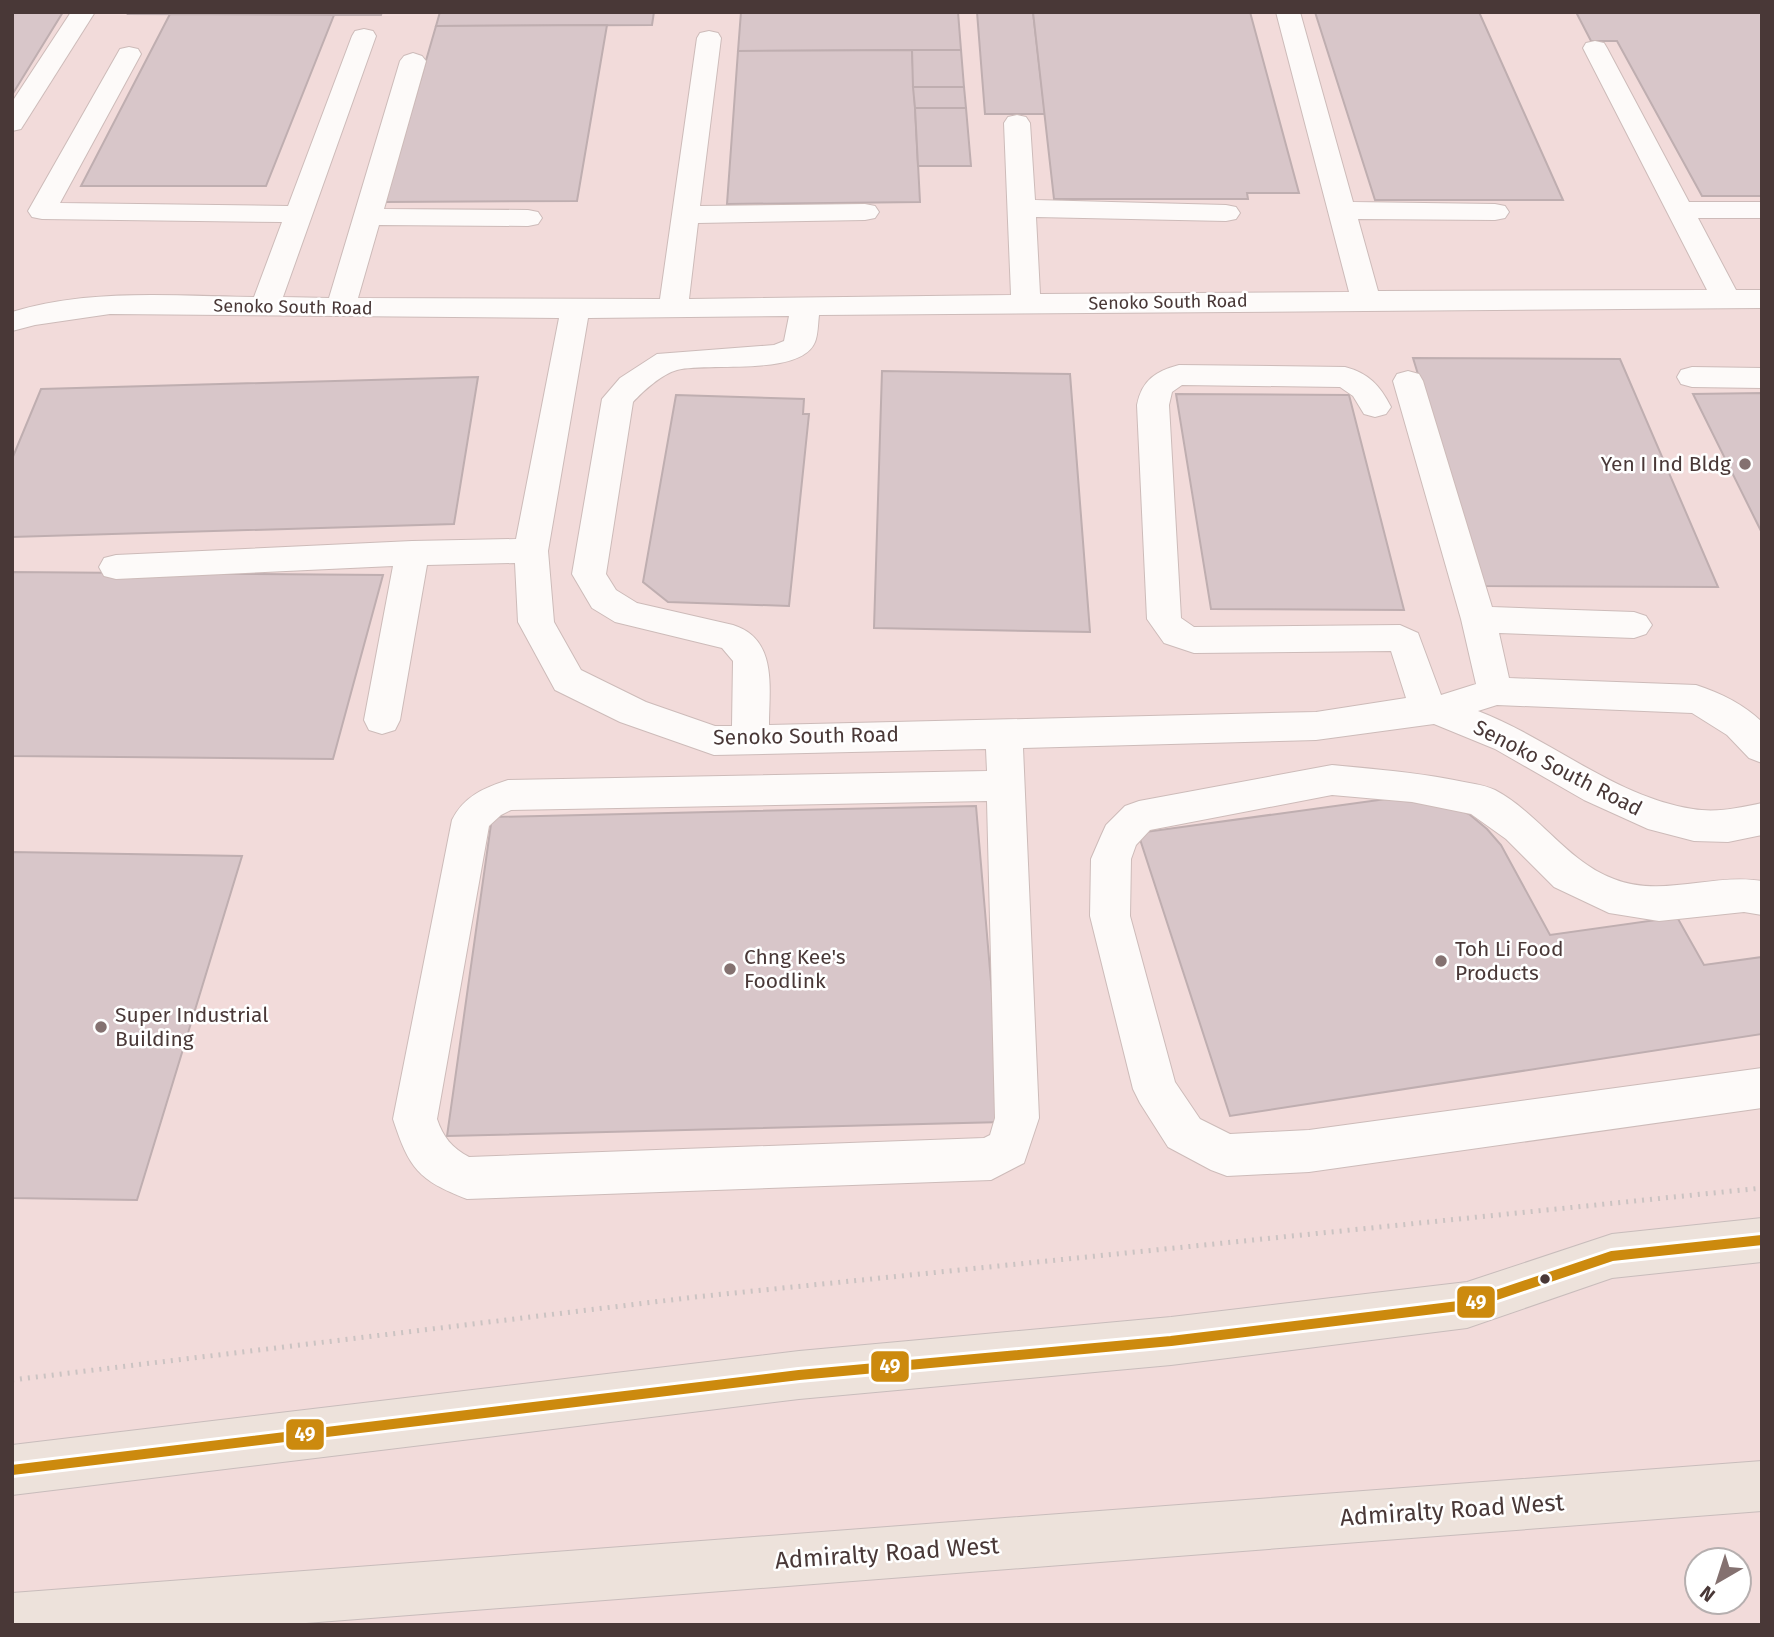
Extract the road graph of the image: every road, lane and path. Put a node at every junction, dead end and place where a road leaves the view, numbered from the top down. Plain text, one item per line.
1 (83, 12) edge
2 (1288, 12) edge
3 (364, 36) dead end
4 (709, 38) dead end
5 (1595, 48) dead end
6 (129, 54) dead end
7 (413, 61) dead end
8 (12, 123) edge
9 (1017, 123) dead end
10 (1021, 208) junction
11 (1342, 210) junction
12 (1678, 210) junction
13 (1762, 210) edge
14 (865, 212) dead end
15 (1495, 212) dead end
16 (1226, 213) dead end
17 (299, 214) junction
18 (685, 215) junction
19 (366, 217) junction
20 (528, 218) dead end
21 (1726, 299) junction
22 (1762, 299) edge
23 (1367, 303) junction
24 (265, 306) junction
25 (805, 306) junction
26 (1026, 306) junction
27 (341, 307) junction
28 (575, 309) junction
29 (673, 309) junction
30 (12, 322) edge
31 (1692, 377) dead end
32 (1762, 378) edge
33 (1408, 381) dead end
34 (1375, 407) dead end
35 (531, 551) junction
36 (412, 553) junction
37 (116, 567) dead end
38 (1478, 619) junction
39 (1634, 625) dead end
40 (1497, 691) junction
41 (1432, 709) junction
42 (382, 720) dead end
43 (1316, 726) junction
44 (1003, 732) junction
45 (1757, 734) edge
46 (750, 740) junction
47 (1332, 780) junction
48 (1005, 786) junction
49 (1762, 819) edge
50 (1762, 898) edge
51 (1762, 1088) edge
52 (1762, 1188) edge
53 (1762, 1240) edge
54 (12, 1380) edge
55 (12, 1470) edge
56 (1762, 1486) edge
57 (12, 1619) edge

1 - 8 street
2 - 11 street
3 - 17 street
4 - 18 street
5 - 12 street
6 - 17 street
7 - 19 street
9 - 10 street
10 - 16 street
10 - 26 street
11 - 15 street
11 - 23 street
12 - 13 street
12 - 21 street
14 - 18 street
17 - 24 street
18 - 29 street
19 - 20 street
19 - 27 street
21 - 22 street, Senoko South Road
21 - 23 street, Senoko South Road
23 - 26 street, Senoko South Road
24 - 27 street, Senoko South Road
24 - 30 street, Senoko South Road
25 - 26 street, Senoko South Road
25 - 29 street, Senoko South Road
25 - 46 street
27 - 28 street, Senoko South Road
28 - 29 street, Senoko South Road
28 - 35 street, Senoko South Road
31 - 32 street
33 - 38 street
34 - 41 street
35 - 36 street
35 - 46 street, Senoko South Road
36 - 37 street
36 - 42 street
38 - 39 street
38 - 40 street
40 - 41 street, Senoko South Road
40 - 45 street, Senoko South Road
41 - 43 street, Senoko South Road
41 - 49 street, Senoko South Road
43 - 44 street, Senoko South Road
43 - 47 street
44 - 46 street, Senoko South Road
44 - 48 street
47 - 50 street
47 - 51 street
48 - 48 street
52 - 54 path
53 - 55 main road
56 - 57 main road, Admiralty Road West

